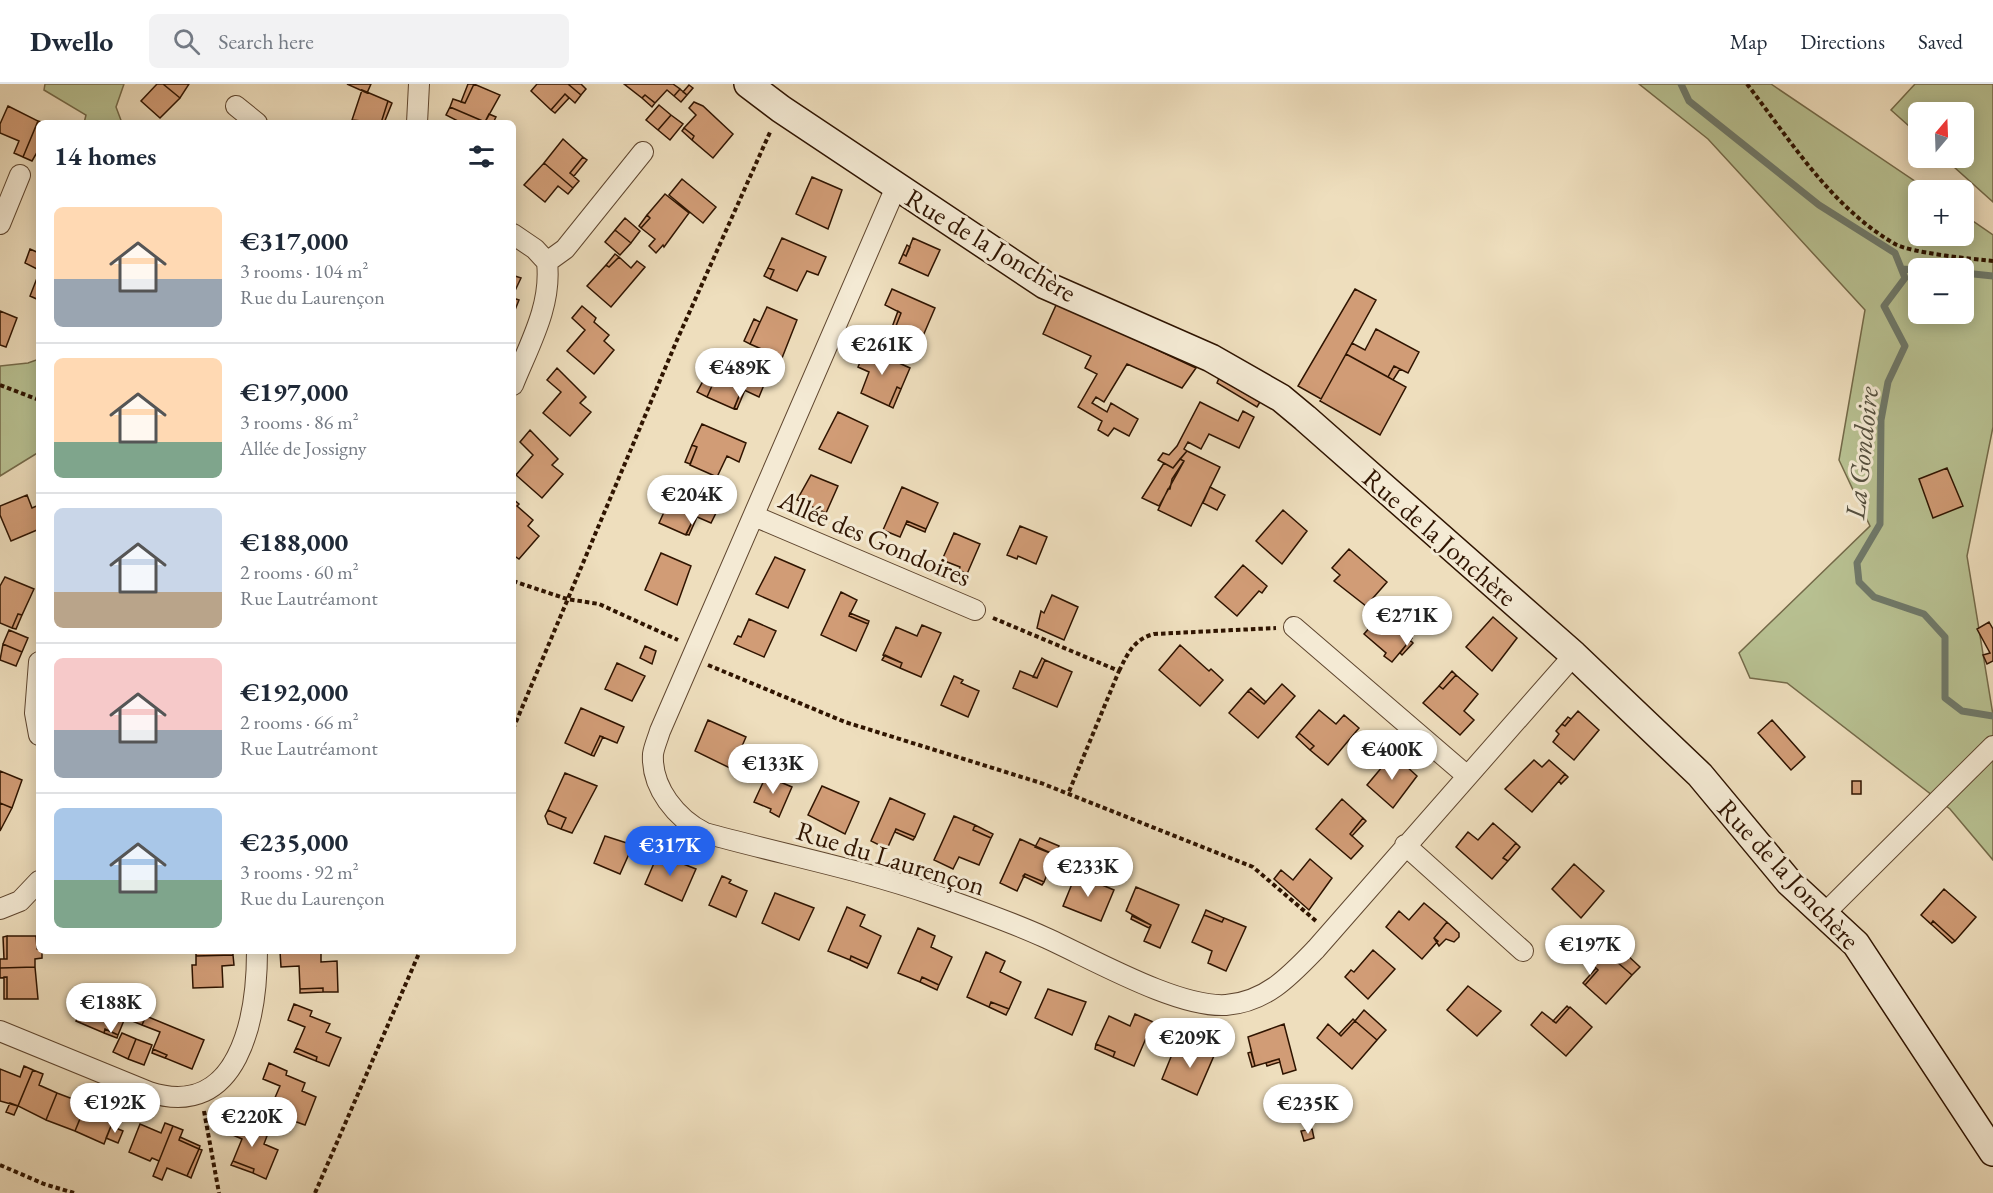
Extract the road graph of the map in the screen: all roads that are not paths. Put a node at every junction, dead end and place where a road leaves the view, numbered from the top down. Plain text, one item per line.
1 (419, 84) edge
2 (748, 84) edge
3 (236, 106) dead end
4 (253, 120) edge
5 (417, 120) edge
6 (643, 152) dead end
7 (20, 175) dead end
8 (896, 187) junction
9 (0, 224) edge
10 (516, 236) edge
11 (547, 262) junction
12 (516, 378) edge
13 (754, 516) junction
14 (975, 610) road end
15 (1294, 627) road end
16 (1574, 655) junction
17 (36, 700) edge
18 (36, 718) edge
19 (1993, 746) edge
20 (1466, 775) junction
21 (1405, 845) junction
22 (36, 884) edge
23 (0, 909) edge
24 (1823, 915) junction
25 (1523, 951) dead end
26 (257, 954) edge
27 (0, 1031) edge
28 (1993, 1152) edge

1 - 5 street
2 - 8 street, Rue de la Jonchère
3 - 4 street
6 - 11 street
7 - 9 street
8 - 13 street, Rue du Laurençon
8 - 16 street, Rue de la Jonchère
10 - 11 street
11 - 12 street
13 - 14 street, Allée des Gondoires
13 - 21 street, Rue du Laurençon
15 - 20 street
16 - 20 street, Rue du Laurençon
16 - 24 street, Rue de la Jonchère
17 - 18 street
19 - 24 street
20 - 21 street, Rue du Laurençon
21 - 25 street
22 - 23 street
24 - 28 street, Rue de la Jonchère
26 - 27 street

